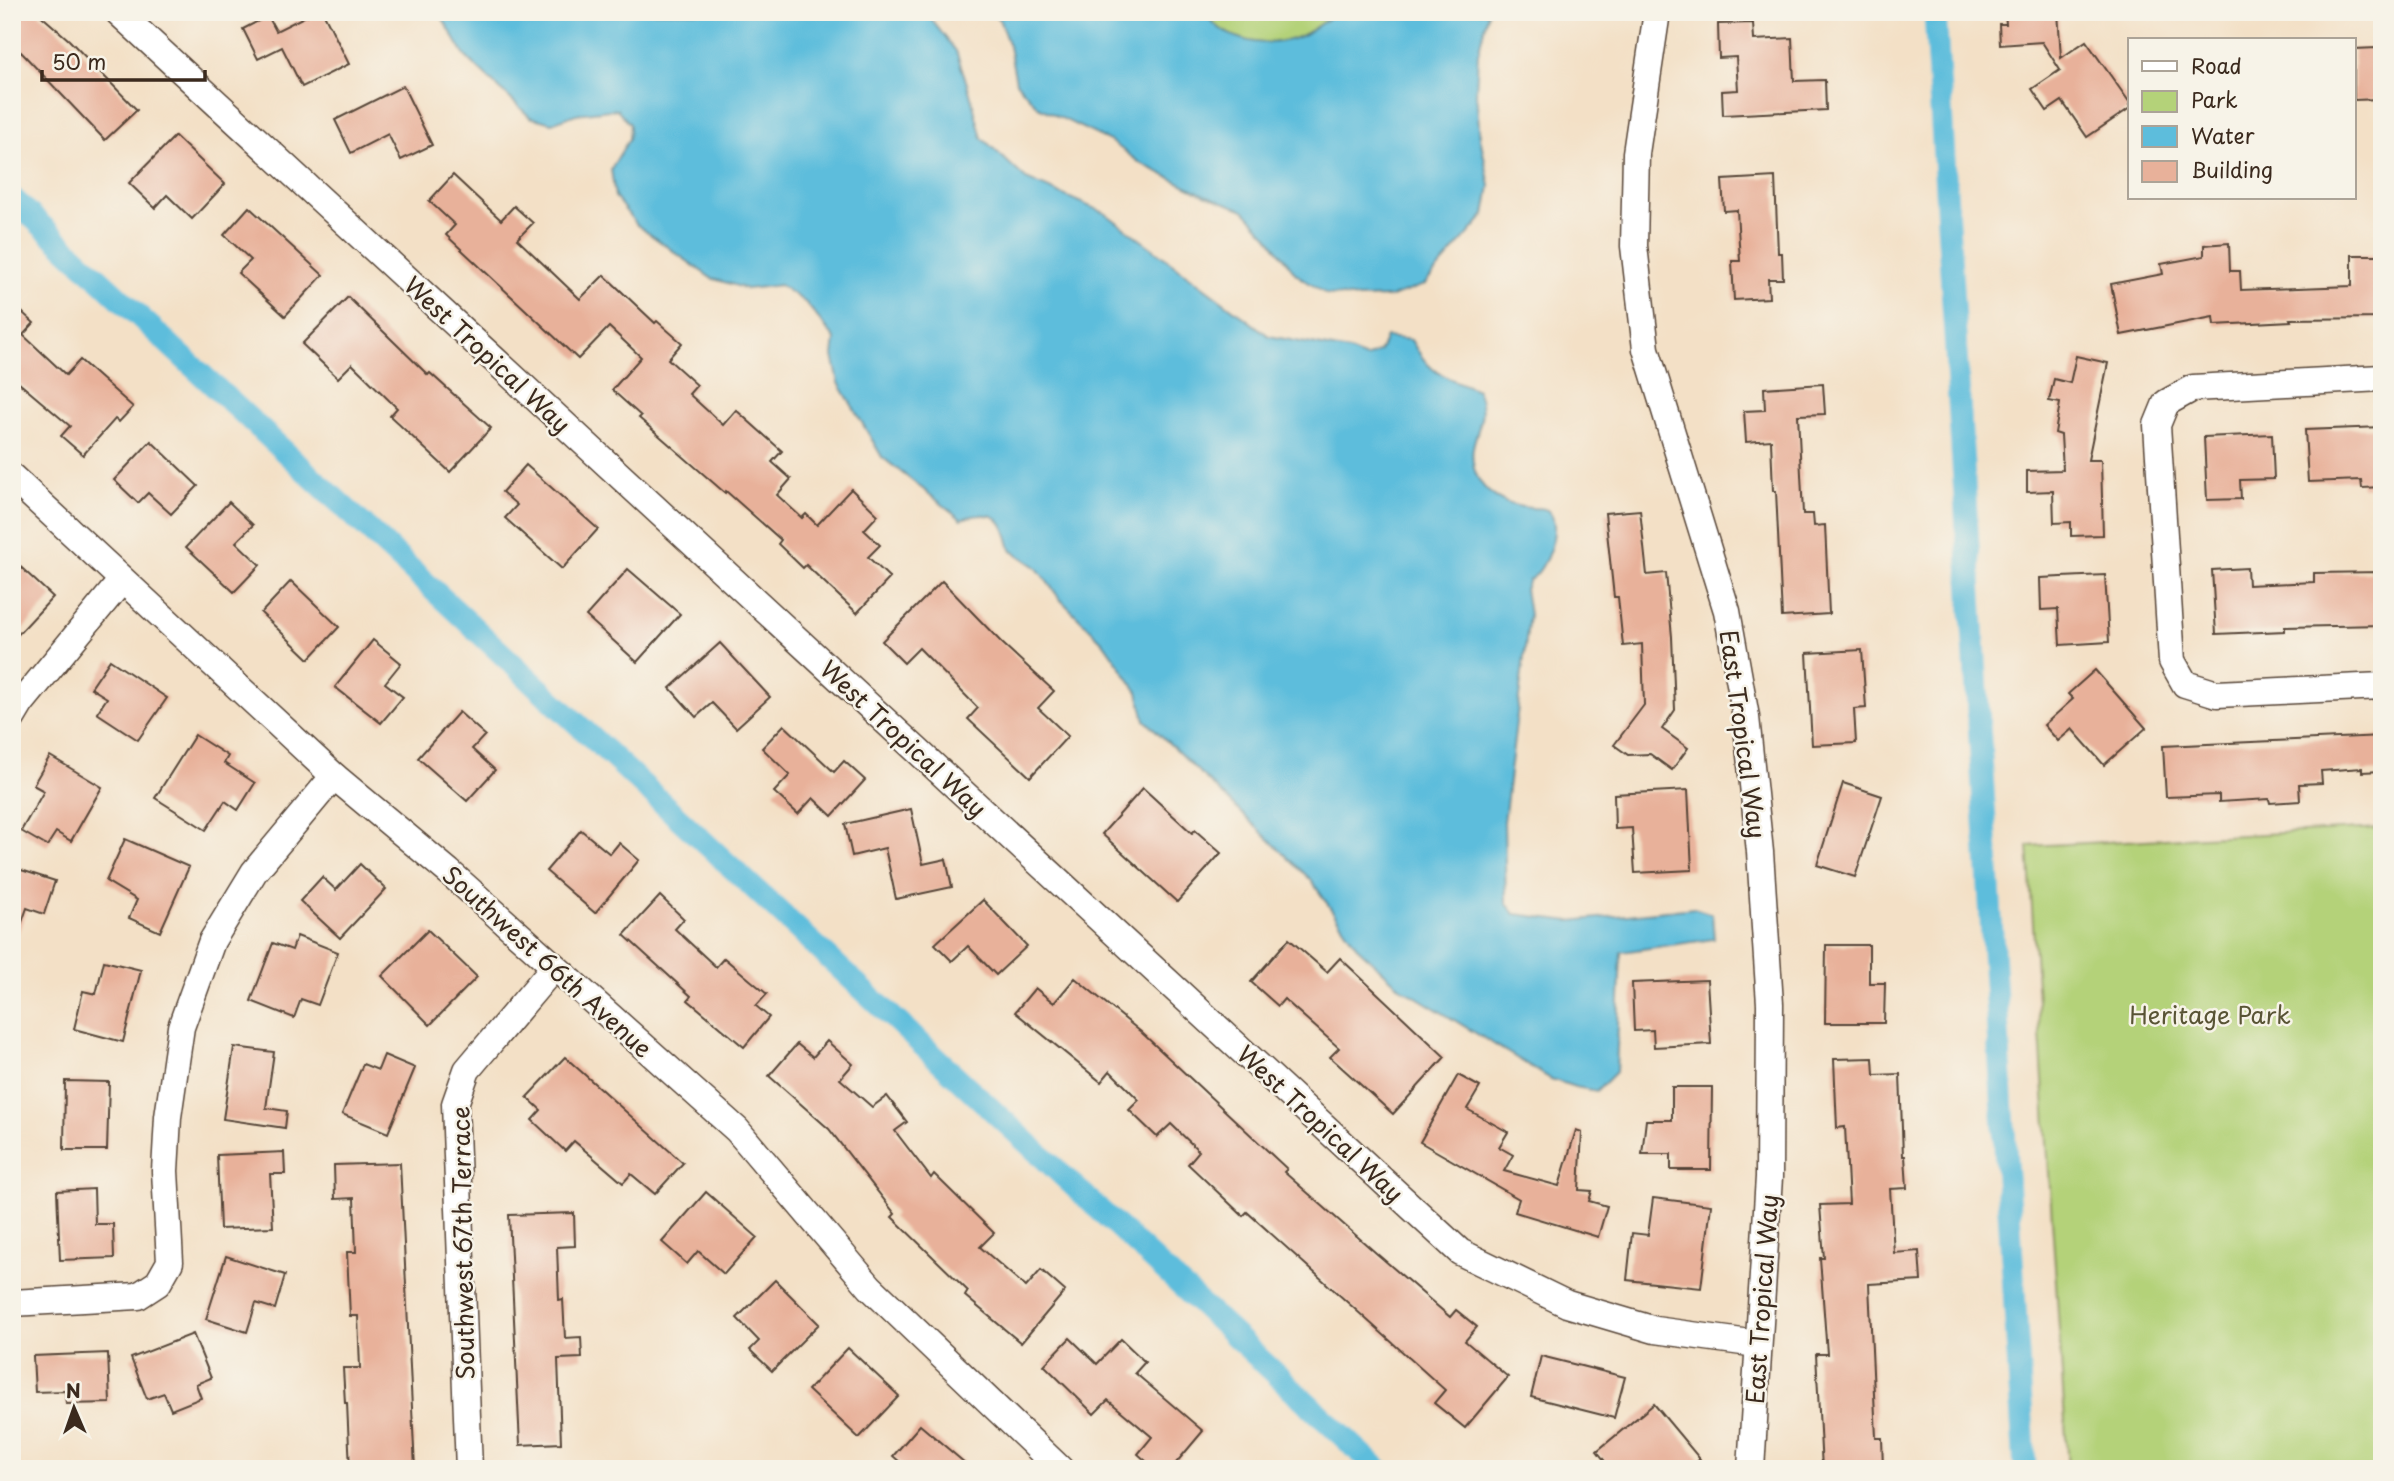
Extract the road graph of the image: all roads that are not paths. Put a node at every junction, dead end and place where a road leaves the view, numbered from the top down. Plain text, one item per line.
1 (118, 12) edge
2 (1657, 12) edge
3 (2382, 378) edge
4 (12, 477) edge
5 (122, 580) junction
6 (2382, 686) edge
7 (12, 718) edge
8 (334, 776) junction
9 (554, 967) junction
10 (12, 1303) edge
11 (1757, 1344) junction
12 (1054, 1467) edge
13 (469, 1469) edge
14 (1751, 1469) edge

1 - 11 street, West Tropical Way
2 - 11 street, East Tropical Way
3 - 6 street
4 - 5 street, Southwest 66th Avenue
5 - 7 street
5 - 8 street, Southwest 66th Avenue
8 - 9 street, Southwest 66th Avenue
8 - 10 street
9 - 12 street, Southwest 66th Avenue
9 - 13 street, Southwest 67th Terrace
11 - 14 street, East Tropical Way

